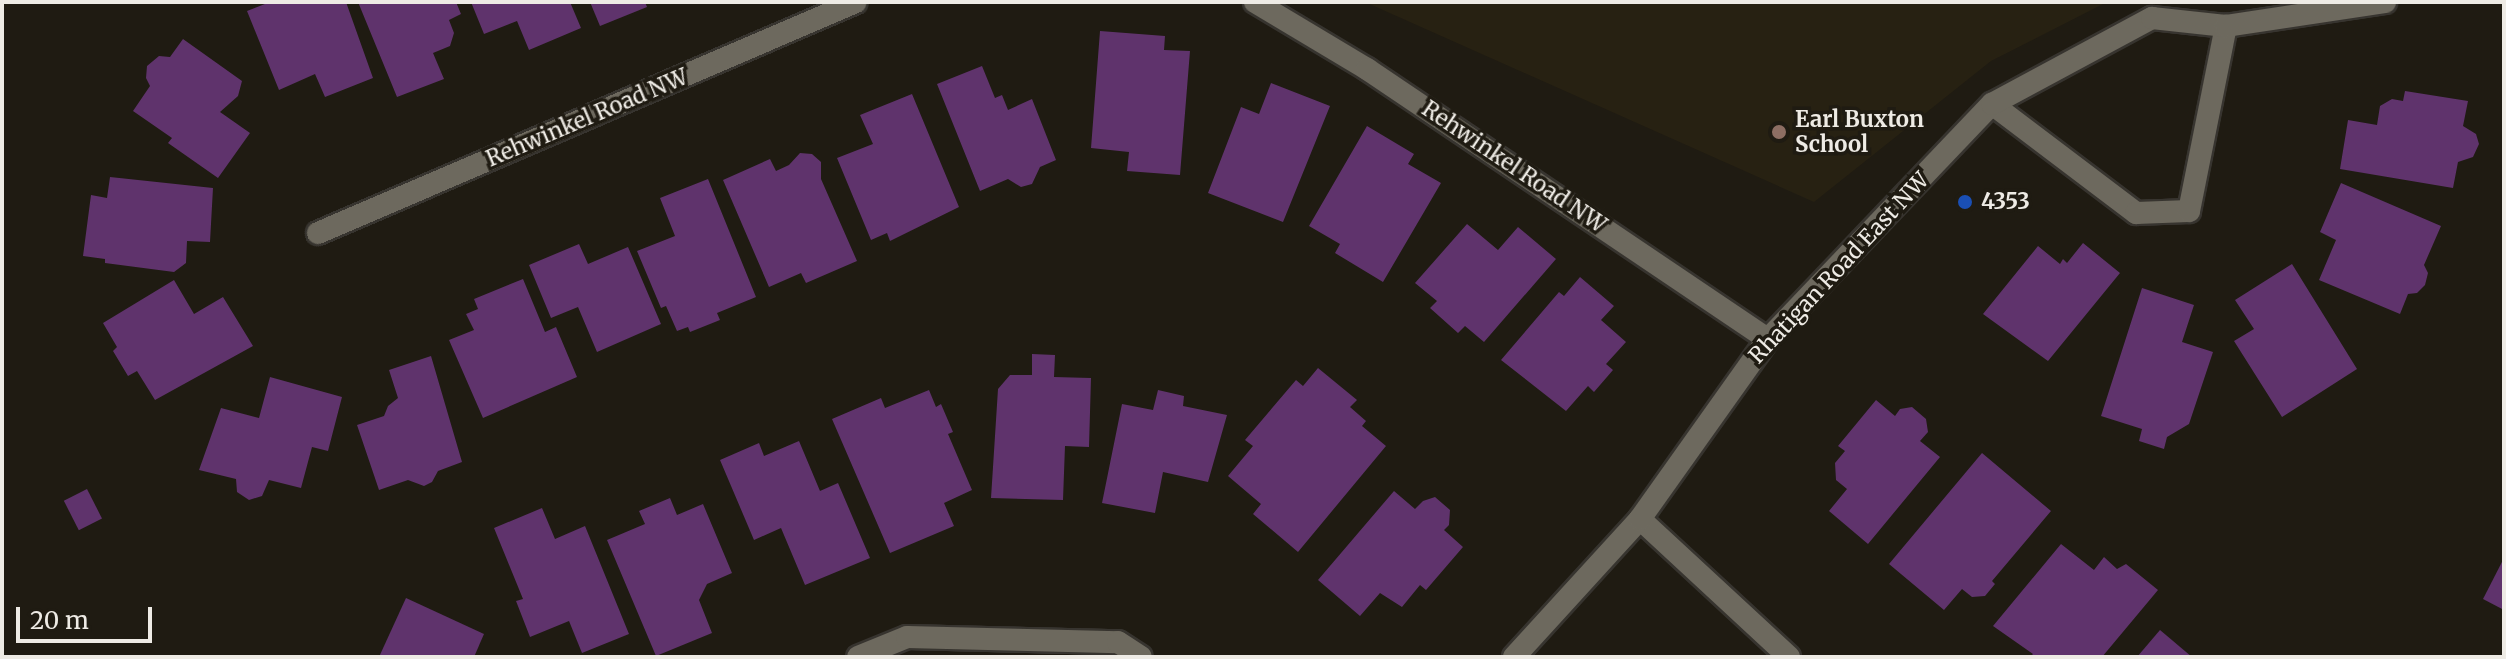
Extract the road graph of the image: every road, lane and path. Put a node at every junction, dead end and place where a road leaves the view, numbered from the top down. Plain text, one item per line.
1 (856, 2) edge
2 (1255, 2) edge
3 (2385, 2) edge
4 (2226, 26) junction
5 (1992, 104) junction
6 (318, 233) dead end
7 (1768, 339) junction
8 (1640, 519) junction
9 (858, 657) edge
10 (1141, 657) edge
11 (1514, 657) edge
12 (1789, 657) edge

1 - 6 street, Rehwinkel Road NW
2 - 7 street, Rehwinkel Road NW
3 - 4 street, Rhatigan Road East NW
4 - 5 street, Rhatigan Road East NW
4 - 5 street
5 - 7 street, Rhatigan Road East NW
7 - 8 street, Rhatigan Road East NW
8 - 11 street, Rhatigan Road East NW
8 - 12 street
9 - 10 street

